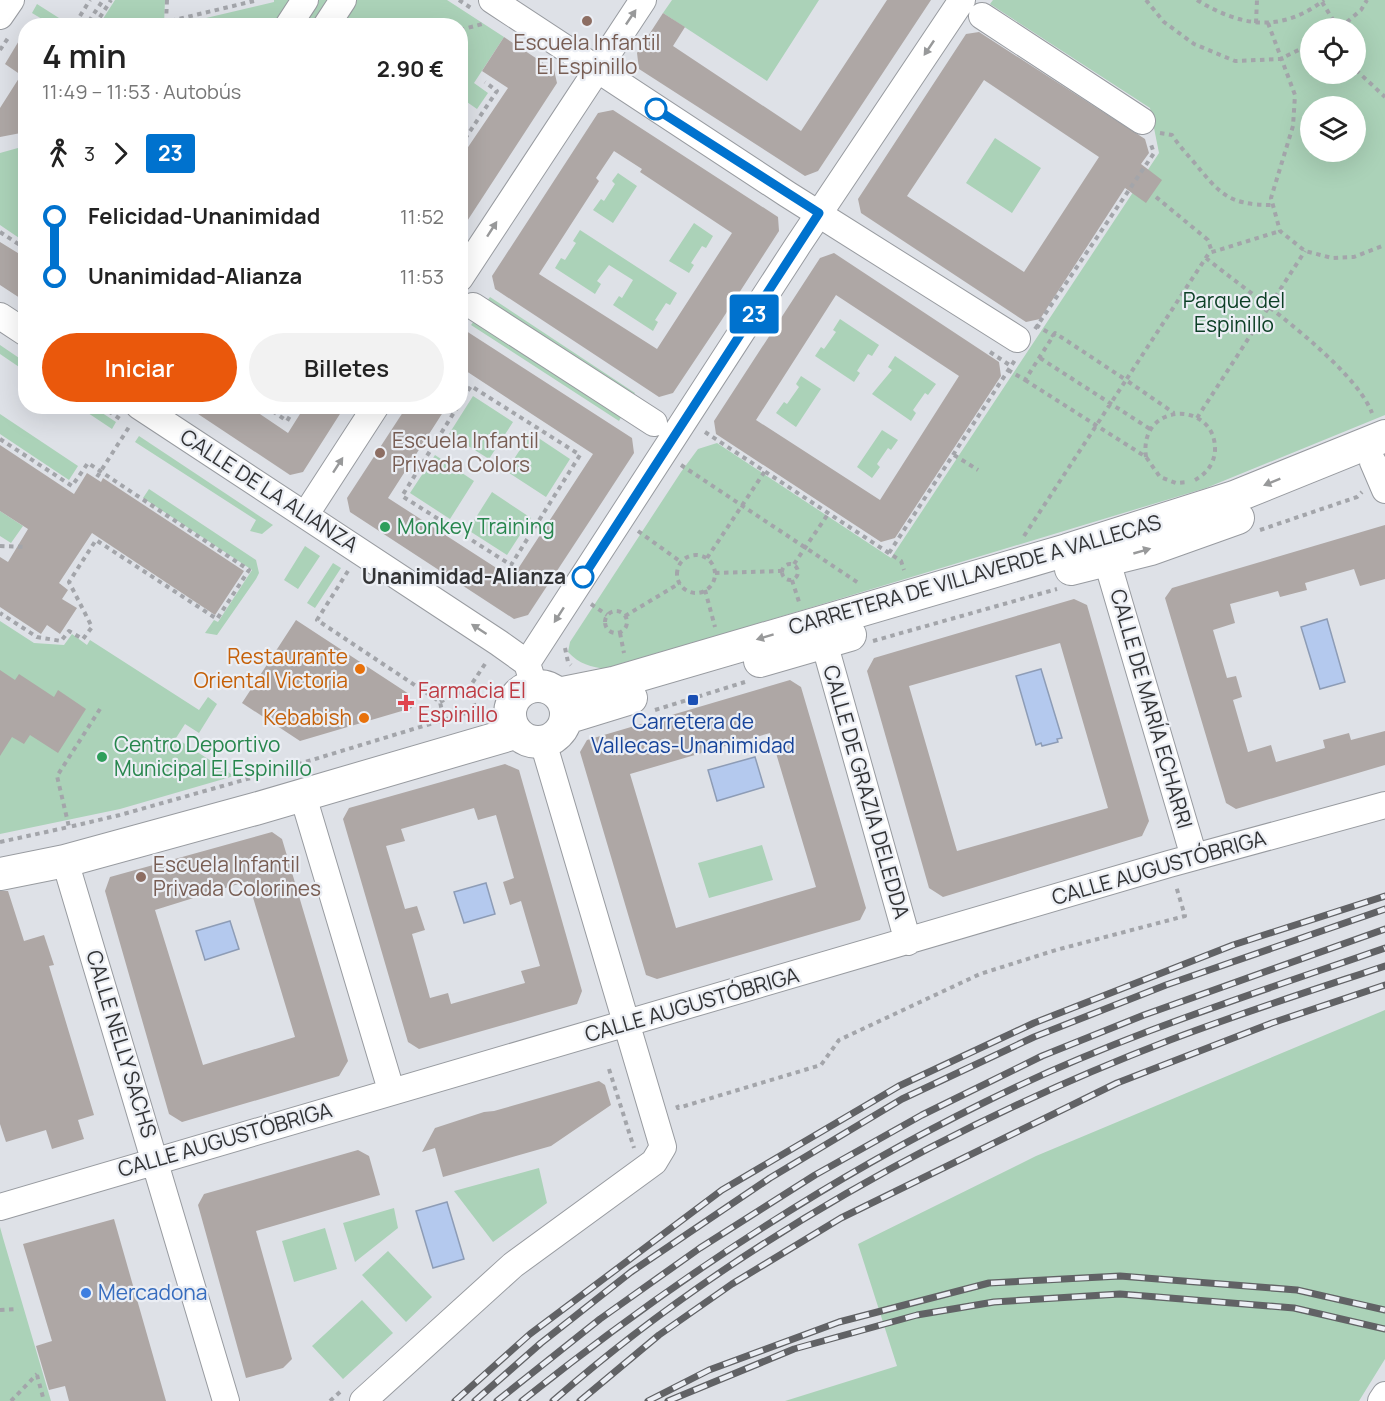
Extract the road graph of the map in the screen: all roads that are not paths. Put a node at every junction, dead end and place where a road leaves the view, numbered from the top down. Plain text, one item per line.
1 (10, 0) edge
2 (305, 0) edge
3 (343, 0) edge
4 (643, 0) edge
5 (962, 0) edge
6 (484, 9) edge
7 (0, 16) edge
8 (982, 16) dead end
9 (293, 18) edge
10 (331, 18) edge
11 (596, 69) junction
12 (1148, 128) road end
13 (819, 213) junction
14 (468, 266) edge
15 (472, 306) dead end
16 (0, 316) edge
17 (18, 328) edge
18 (1017, 339) dead end
19 (371, 414) edge
20 (135, 416) edge
21 (654, 423) dead end
22 (1381, 453) edge
23 (306, 514) junction
24 (1107, 561) junction
25 (824, 642) junction
26 (546, 690) junction
27 (522, 729) junction
28 (303, 796) junction
29 (1385, 805) edge
30 (0, 852) edge
31 (1194, 857) junction
32 (65, 861) junction
33 (0, 874) edge
34 (909, 942) junction
35 (628, 1024) junction
36 (391, 1090) junction
37 (156, 1162) junction
38 (0, 1207) edge
39 (1385, 1395) edge
40 (226, 1401) edge
41 (363, 1401) edge
42 (1381, 1401) edge

1 - 7 street
2 - 9 street
3 - 10 street
11 -> 4 street
5 -> 13 street
6 - 11 street
8 - 12 street
11 - 13 street
14 -> 11 street
13 - 18 street
13 -> 26 street
15 - 21 street
16 - 17 street
23 -> 19 street
20 - 23 street, CALLE DE LA ALIANZA
24 -> 22 main road, CARRETERA DE VILLAVERDE A VALLECAS
22 -> 26 main road, CARRETERA DE VILLAVERDE A VALLECAS
26 -> 23 street, CALLE DE LA ALIANZA
24 - 25 main road, CARRETERA DE VILLAVERDE A VALLECAS
24 - 31 street, CALLE DE MARÍA ECHARRI
25 - 26 main road, CARRETERA DE VILLAVERDE A VALLECAS
25 - 34 street, CALLE DE GRAZIA DELEDDA
26 - 27 main road
26 - 27 main road
27 - 28 main road
27 - 30 main road
27 - 35 street
28 - 32 main road
28 - 36 street
29 - 31 street, CALLE AUGUSTÓBRIGA
31 - 34 street, CALLE AUGUSTÓBRIGA
32 - 33 main road
32 - 37 street, CALLE NELLY SACHS
34 - 35 street, CALLE AUGUSTÓBRIGA
35 - 36 street, CALLE AUGUSTÓBRIGA
35 - 41 street
36 - 37 street, CALLE AUGUSTÓBRIGA
37 - 38 street, CALLE AUGUSTÓBRIGA
37 - 40 street, CALLE NELLY SACHS
39 - 42 street

